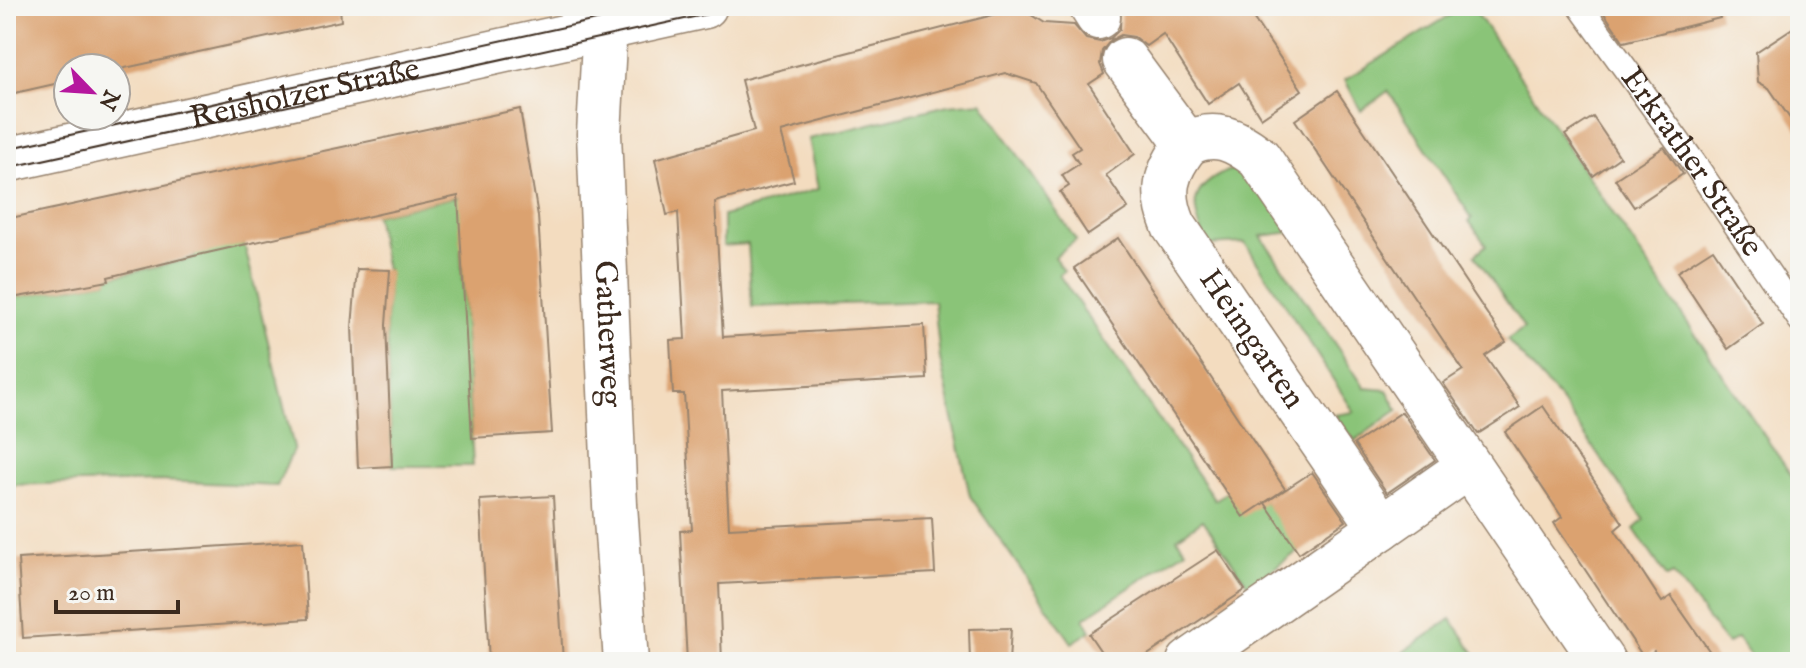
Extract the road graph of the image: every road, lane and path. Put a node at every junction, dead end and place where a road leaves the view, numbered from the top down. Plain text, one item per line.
1 (705, 6) edge
2 (1580, 6) edge
3 (604, 17) edge
4 (1125, 60) dead end
5 (1187, 144) junction
6 (6, 160) edge
7 (1800, 320) edge
8 (1468, 467) junction
9 (1381, 528) junction
10 (626, 662) edge
11 (1189, 662) edge
12 (1603, 662) edge

1 - 3 street
2 - 7 lane, Erkrather Straße
3 - 6 street, Reisholzer Straße
3 - 10 street, Gatherweg
4 - 5 street
5 - 8 street
5 - 9 street, Heimgarten
8 - 9 street
8 - 12 street
9 - 11 street

